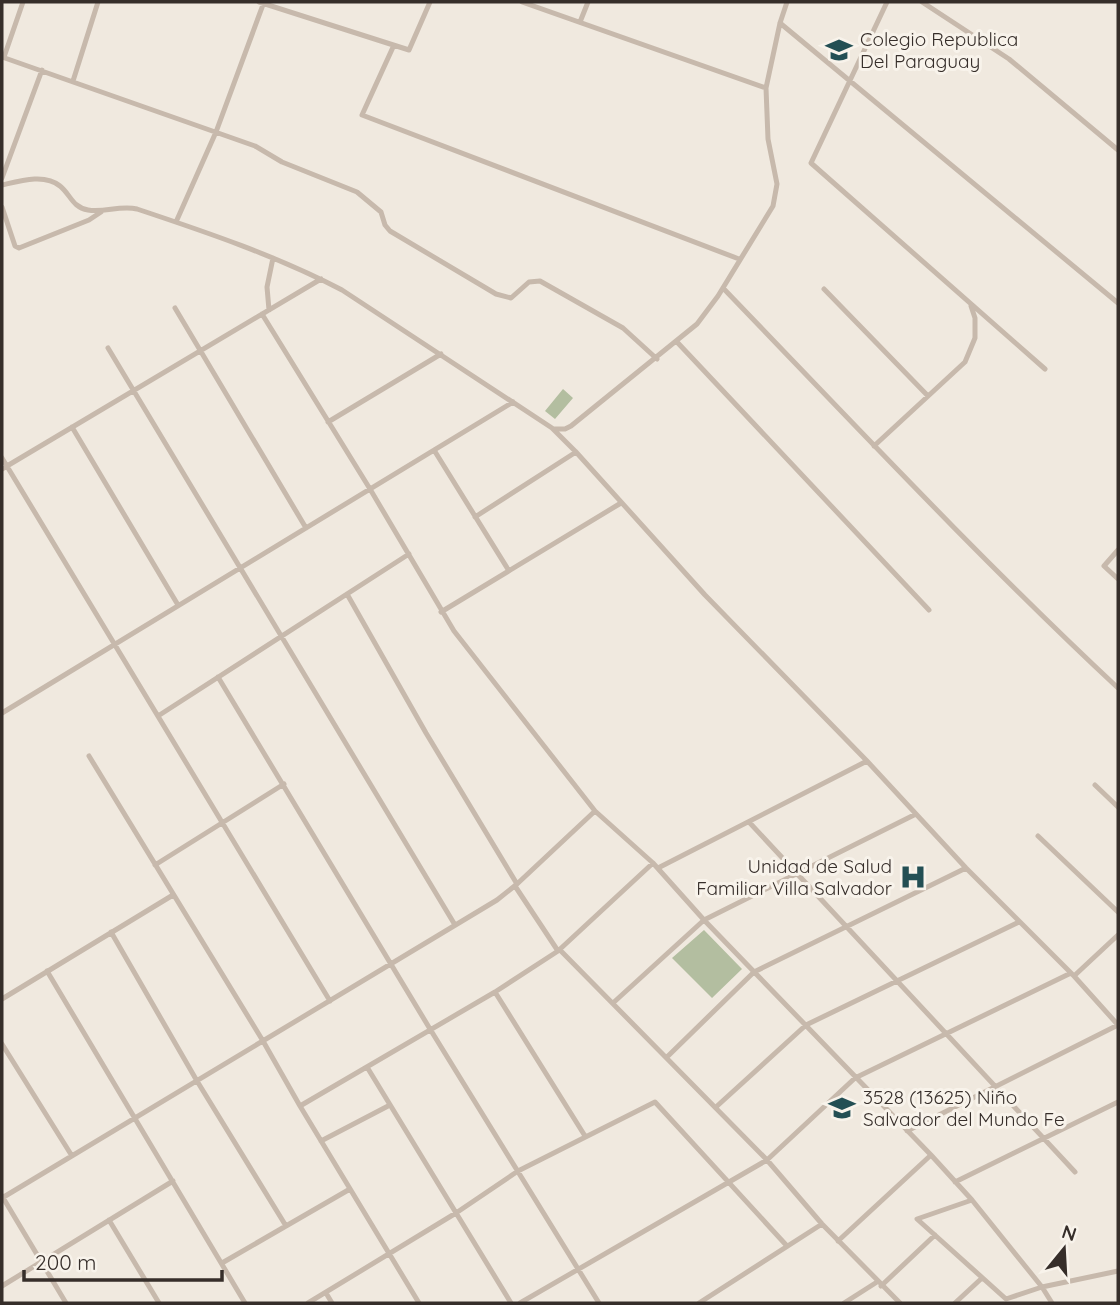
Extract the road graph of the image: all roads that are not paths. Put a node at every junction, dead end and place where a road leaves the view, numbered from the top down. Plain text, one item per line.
1 (23, 2) edge
2 (98, 2) edge
3 (262, 2) edge
4 (430, 2) edge
5 (522, 2) edge
6 (588, 2) edge
7 (787, 2) edge
8 (887, 2) edge
9 (922, 2) edge
10 (580, 22) junction
11 (780, 23) junction
12 (394, 45) junction
13 (3, 57) edge
14 (42, 70) junction
15 (73, 81) junction
16 (849, 82) junction
17 (766, 88) junction
18 (216, 132) junction
19 (1118, 150) edge
20 (2, 178) edge
21 (2, 185) edge
22 (2, 207) edge
23 (103, 210) junction
24 (4, 220) edge
25 (176, 222) junction
26 (273, 258) junction
27 (739, 259) junction
28 (321, 279) junction
29 (723, 288) junction
30 (824, 289) dead end
31 (969, 303) junction
32 (1118, 303) edge
33 (175, 308) dead end
34 (266, 312) junction
35 (677, 342) junction
36 (107, 348) dead end
37 (201, 351) junction
38 (441, 354) junction
39 (657, 359) junction
40 (1045, 369) dead end
41 (133, 391) junction
42 (928, 396) junction
43 (513, 402) junction
44 (328, 422) junction
45 (72, 427) junction
46 (552, 428) junction
47 (874, 446) junction
48 (433, 450) junction
49 (576, 452) junction
50 (2, 458) edge
51 (4, 467) edge
52 (370, 489) junction
53 (621, 503) junction
54 (475, 517) junction
55 (306, 528) junction
56 (1118, 550) edge
57 (409, 554) junction
58 (240, 568) junction
59 (509, 571) junction
60 (1118, 579) edge
61 (347, 594) junction
62 (178, 606) junction
63 (929, 610) dead end
64 (441, 612) junction
65 (281, 636) junction
66 (114, 644) junction
67 (218, 677) junction
68 (1118, 688) edge
69 (2, 713) edge
70 (158, 716) junction
71 (89, 755) dead end
72 (867, 761) junction
73 (284, 785) junction
74 (1095, 785) dead end
75 (1117, 803) edge
76 (595, 811) junction
77 (915, 815) junction
78 (222, 822) junction
79 (749, 822) junction
80 (1038, 836) dead end
81 (653, 863) junction
82 (155, 865) junction
83 (658, 868) junction
84 (966, 868) junction
85 (797, 873) junction
86 (516, 885) junction
87 (173, 895) junction
88 (1118, 912) edge
89 (704, 920) junction
90 (1019, 922) junction
91 (455, 925) junction
92 (848, 926) junction
93 (111, 932) junction
94 (1118, 934) edge
95 (559, 951) junction
96 (392, 963) junction
97 (47, 971) junction
98 (754, 972) junction
99 (1072, 975) junction
100 (897, 981) junction
101 (495, 992) junction
102 (2, 999) edge
103 (330, 1001) junction
104 (613, 1003) junction
105 (806, 1025) junction
106 (1118, 1025) edge
107 (430, 1029) junction
108 (947, 1033) junction
109 (263, 1041) junction
110 (2, 1044) edge
111 (667, 1057) junction
112 (367, 1067) junction
113 (855, 1078) junction
114 (197, 1081) junction
115 (996, 1087) junction
116 (1118, 1102) edge
117 (390, 1105) junction
118 (300, 1106) junction
119 (716, 1107) junction
120 (135, 1118) junction
121 (907, 1131) junction
122 (585, 1136) junction
123 (1044, 1138) junction
124 (321, 1141) junction
125 (931, 1155) junction
126 (72, 1156) junction
127 (767, 1160) junction
128 (518, 1171) junction
129 (1075, 1172) dead end
130 (173, 1181) junction
131 (729, 1181) junction
132 (955, 1182) junction
133 (350, 1189) junction
134 (2, 1197) edge
135 (972, 1200) junction
136 (456, 1213) junction
137 (109, 1220) junction
138 (822, 1224) junction
139 (286, 1226) junction
140 (935, 1235) junction
141 (838, 1241) junction
142 (787, 1246) junction
143 (389, 1254) junction
144 (42, 1261) junction
145 (222, 1264) junction
146 (579, 1269) junction
147 (1118, 1271) edge
148 (982, 1278) junction
149 (879, 1284) junction
150 (2, 1286) edge
151 (1042, 1287) junction
152 (326, 1293) junction
153 (66, 1303) edge
154 (159, 1303) edge
155 (246, 1303) edge
156 (309, 1303) edge
157 (332, 1303) edge
158 (419, 1303) edge
159 (512, 1303) edge
160 (520, 1303) edge
161 (599, 1303) edge
162 (699, 1303) edge
163 (844, 1303) edge
164 (900, 1303) edge
165 (955, 1303) edge
166 (1052, 1303) edge

1 - 13 street
2 - 15 street
3 - 12 street
3 - 18 street
4 - 12 street
5 - 10 street
6 - 10 street
7 - 11 street
8 - 16 street
9 - 19 street
10 - 17 street
11 - 16 street
11 - 17 street
12 - 27 street
13 - 14 street
14 - 15 street
14 - 20 street
15 - 18 street
16 - 31 street
16 - 32 street
17 - 27 street
18 - 25 street
18 - 39 street
21 - 23 street
22 - 24 street
23 - 24 street
23 - 25 street
25 - 26 street
26 - 28 street
26 - 34 street
27 - 29 street
28 - 34 street
28 - 38 street
29 - 35 street
29 - 47 street
30 - 42 street
31 - 40 street
31 - 42 street
33 - 37 street
34 - 37 street
34 - 44 street
35 - 39 street
35 - 63 street
36 - 41 street
37 - 41 street
37 - 55 street
38 - 43 street
38 - 44 street
39 - 46 street
41 - 45 street
41 - 58 street
42 - 47 street
43 - 46 street
43 - 48 street
44 - 52 street
45 - 51 street
45 - 62 street
46 - 49 street
47 - 68 street
48 - 52 street
48 - 54 street
49 - 53 street
49 - 54 street
50 - 51 street
51 - 66 street
52 - 55 street
52 - 57 street
53 - 59 street
53 - 72 street
54 - 59 street
55 - 58 street
56 - 60 street
57 - 61 street
57 - 64 street
58 - 62 street
58 - 65 street
59 - 64 street
61 - 65 street
61 - 86 street
62 - 66 street
64 - 76 street
65 - 67 street
65 - 91 street
66 - 69 street
66 - 70 street
67 - 70 street
67 - 73 street
70 - 78 street
71 - 82 street
72 - 77 street
72 - 79 street
73 - 78 street
73 - 96 street
74 - 75 street
76 - 81 street
76 - 86 street
77 - 84 street
77 - 85 street
78 - 82 street
78 - 103 street
79 - 83 street
79 - 85 street
80 - 88 street
81 - 83 street
81 - 95 street
82 - 87 street
83 - 89 street
84 - 90 street
84 - 92 street
85 - 89 street
85 - 92 street
86 - 91 street
86 - 95 street
87 - 93 street
87 - 109 street
89 - 98 street
89 - 104 street
90 - 99 street
90 - 100 street
91 - 96 street
92 - 98 street
92 - 100 street
93 - 97 street
93 - 114 street
94 - 99 street
95 - 101 street
95 - 104 street
96 - 103 street
96 - 107 street
97 - 102 street
97 - 120 street
98 - 105 street
98 - 111 street
99 - 106 street
99 - 108 street
100 - 105 street
100 - 108 street
101 - 107 street
101 - 122 street
103 - 109 street
104 - 111 street
105 - 113 street
105 - 119 street
106 - 115 street
107 - 112 street
107 - 128 street
108 - 113 street
108 - 115 street
109 - 114 street
109 - 118 street
110 - 126 street
111 - 119 street
112 - 117 street
112 - 118 street
113 - 121 street
113 - 127 street
114 - 120 street
114 - 139 street
115 - 121 street
115 - 123 street
116 - 123 street
117 - 124 street
117 - 136 street
118 - 124 street
119 - 127 street
120 - 126 street
120 - 130 street
121 - 125 street
122 - 128 street
122 - 131 street
123 - 129 street
123 - 132 street
124 - 133 street
125 - 132 street
125 - 141 street
126 - 134 street
127 - 131 street
127 - 138 street
128 - 136 street
128 - 146 street
130 - 137 street
130 - 145 street
131 - 142 street
131 - 146 street
132 - 135 street
133 - 139 street
133 - 143 street
134 - 144 street
135 - 140 street
135 - 151 street
136 - 143 street
136 - 159 street
137 - 144 street
137 - 154 street
138 - 141 street
138 - 142 street
139 - 145 street
140 - 148 street
140 - 149 street
141 - 149 street
142 - 162 street
143 - 152 street
143 - 158 street
144 - 150 street
144 - 153 street
145 - 155 street
146 - 160 street
146 - 161 street
147 - 151 street
148 - 151 street
148 - 165 street
149 - 163 street
149 - 164 street
151 - 166 street
152 - 156 street
152 - 157 street

